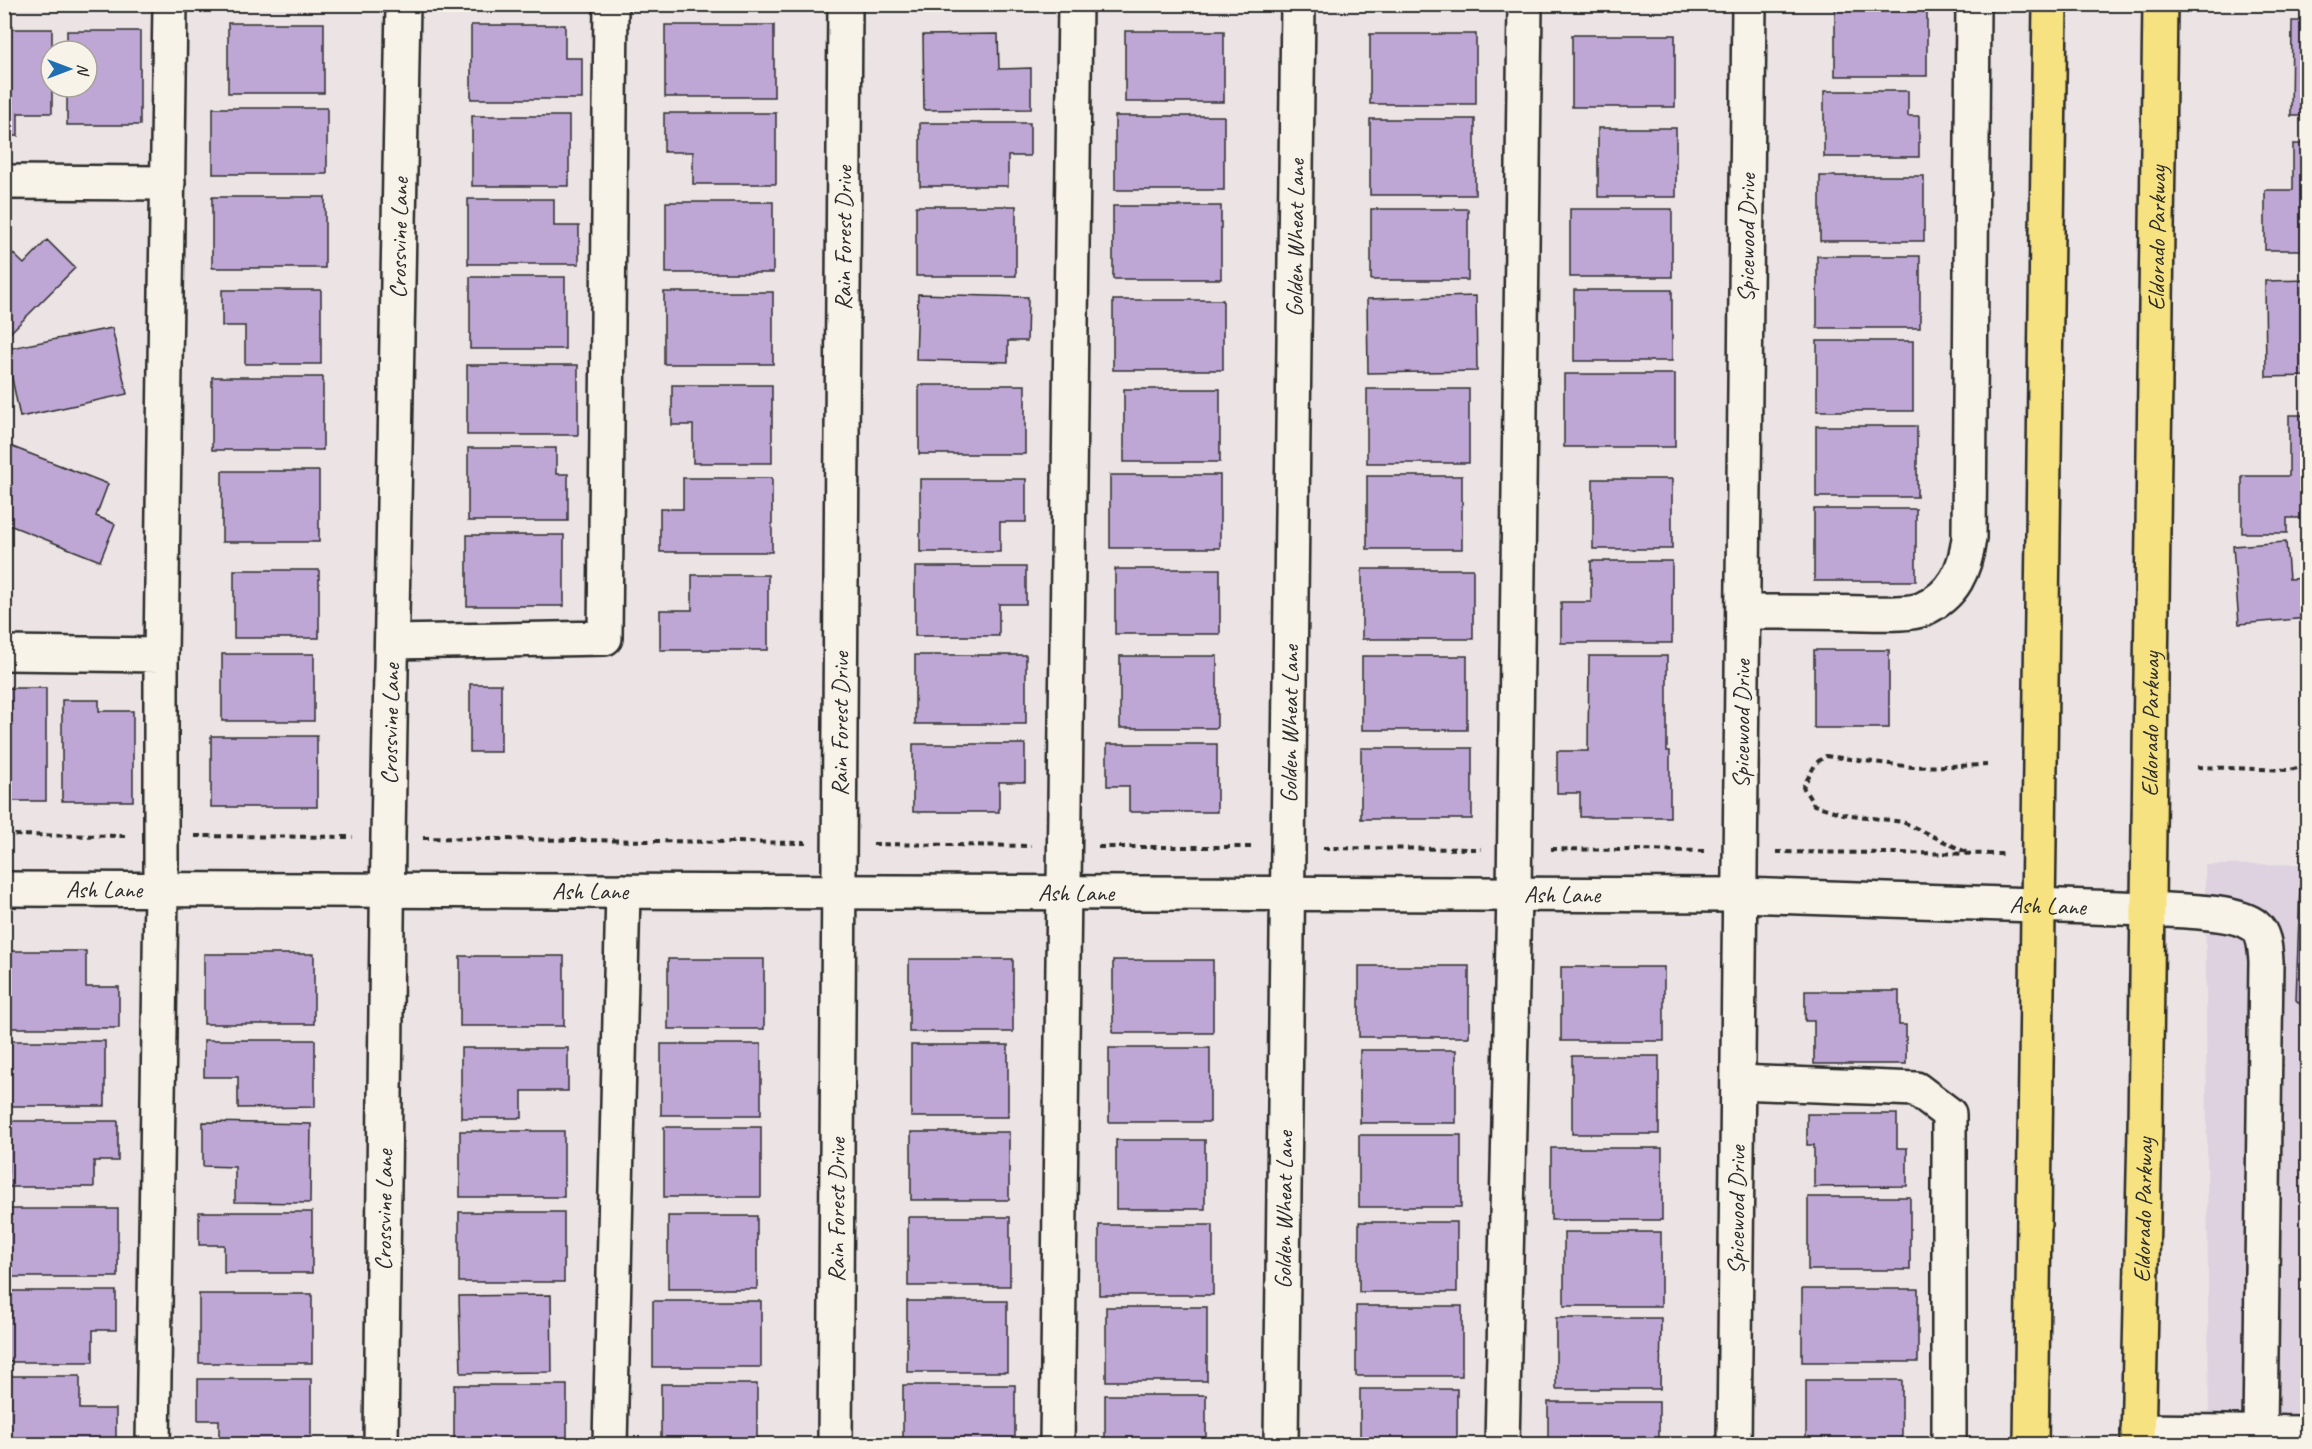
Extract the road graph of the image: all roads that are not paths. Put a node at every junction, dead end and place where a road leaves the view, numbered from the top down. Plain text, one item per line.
1 (170, 4) edge
2 (403, 4) edge
3 (612, 4) edge
4 (845, 4) edge
5 (1075, 4) edge
6 (1298, 4) edge
7 (1526, 4) edge
8 (1749, 4) edge
9 (1973, 4) edge
10 (2050, 4) edge
11 (2160, 4) edge
12 (4, 182) edge
13 (168, 183) junction
14 (1743, 612) junction
15 (392, 642) junction
16 (4, 653) edge
17 (161, 655) junction
18 (4, 889) edge
19 (161, 890) junction
20 (388, 890) junction
21 (623, 891) junction
22 (839, 892) junction
23 (1063, 893) junction
24 (1288, 894) junction
25 (1514, 894) junction
26 (1740, 895) junction
27 (2038, 905) junction
28 (2148, 909) junction
29 (1738, 1082) junction
30 (2284, 1436) edge
31 (2138, 1438) edge
32 (153, 1444) edge
33 (381, 1444) edge
34 (610, 1444) edge
35 (835, 1444) edge
36 (1057, 1444) edge
37 (1281, 1444) edge
38 (1502, 1444) edge
39 (1734, 1444) edge
40 (1949, 1444) edge
41 (2031, 1444) edge

1 - 13 street
2 - 15 street, Crossvine Lane
3 - 15 street
4 - 22 street, Rain Forest Drive
5 - 23 street
6 - 24 street, Golden Wheat Lane
7 - 25 street
8 - 14 street, Spicewood Drive
9 - 14 street
10 - 27 main road
11 - 28 main road, Eldorado Parkway
12 - 13 street
13 - 17 street
14 - 26 street, Spicewood Drive
15 - 20 street, Crossvine Lane
16 - 17 street
17 - 19 street
18 - 19 street, Ash Lane
19 - 20 street, Ash Lane
19 - 32 street
20 - 21 street, Ash Lane
20 - 33 street, Crossvine Lane
21 - 22 street, Ash Lane
21 - 34 street
22 - 23 street, Ash Lane
22 - 35 street, Rain Forest Drive
23 - 24 street, Ash Lane
23 - 36 street
24 - 25 street, Ash Lane
24 - 37 street, Golden Wheat Lane
25 - 26 street, Ash Lane
25 - 38 street
26 - 27 street, Ash Lane
26 - 29 street, Spicewood Drive
27 - 28 street, Ash Lane
27 - 41 main road
28 - 30 street, Ash Lane
28 - 31 main road, Eldorado Parkway
29 - 39 street, Spicewood Drive
29 - 40 street
30 - 31 street

